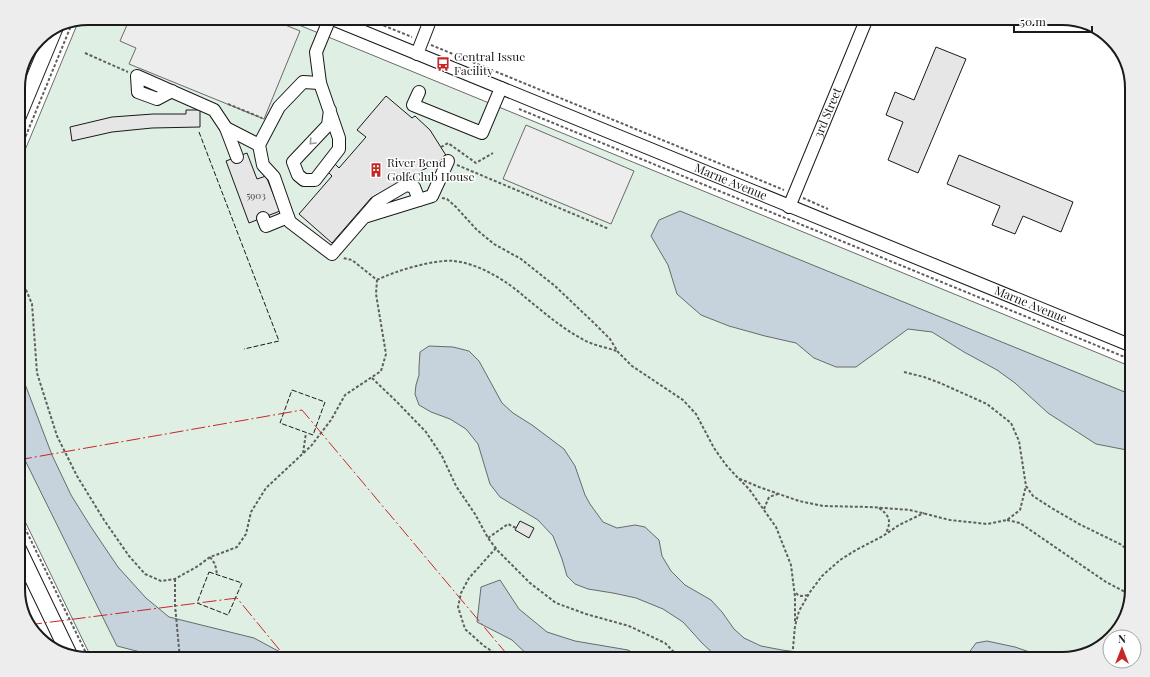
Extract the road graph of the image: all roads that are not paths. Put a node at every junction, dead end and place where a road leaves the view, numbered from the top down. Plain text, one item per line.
1 (328, 25) edge
2 (337, 25) edge
3 (429, 25) edge
4 (864, 25) edge
5 (51, 37) edge
6 (417, 54) junction
7 (137, 76) road end
8 (320, 82) junction
9 (501, 88) junction
10 (419, 92) dead end
11 (25, 100) edge
12 (330, 110) junction
13 (226, 128) junction
14 (259, 145) junction
15 (237, 157) dead end
16 (448, 161) road end
17 (419, 200) junction
18 (789, 206) junction
19 (364, 217) junction
20 (263, 218) dead end
21 (288, 218) junction
22 (1125, 343) edge
23 (25, 563) edge
24 (66, 648) edge

1 - 8 street
2 - 6 street, Marne Avenue
3 - 6 street
4 - 18 street, 3rd Street
5 - 11 main road
6 - 9 street, Marne Avenue
7 - 13 street
8 - 12 street
8 - 14 street
9 - 10 street
9 - 18 street, Marne Avenue
12 -> 12 street
13 - 14 street
13 - 15 street
14 - 21 street
16 - 17 street
17 - 19 street
17 - 19 street
18 - 22 street, Marne Avenue
19 - 21 street
20 - 21 street
23 - 24 main road

